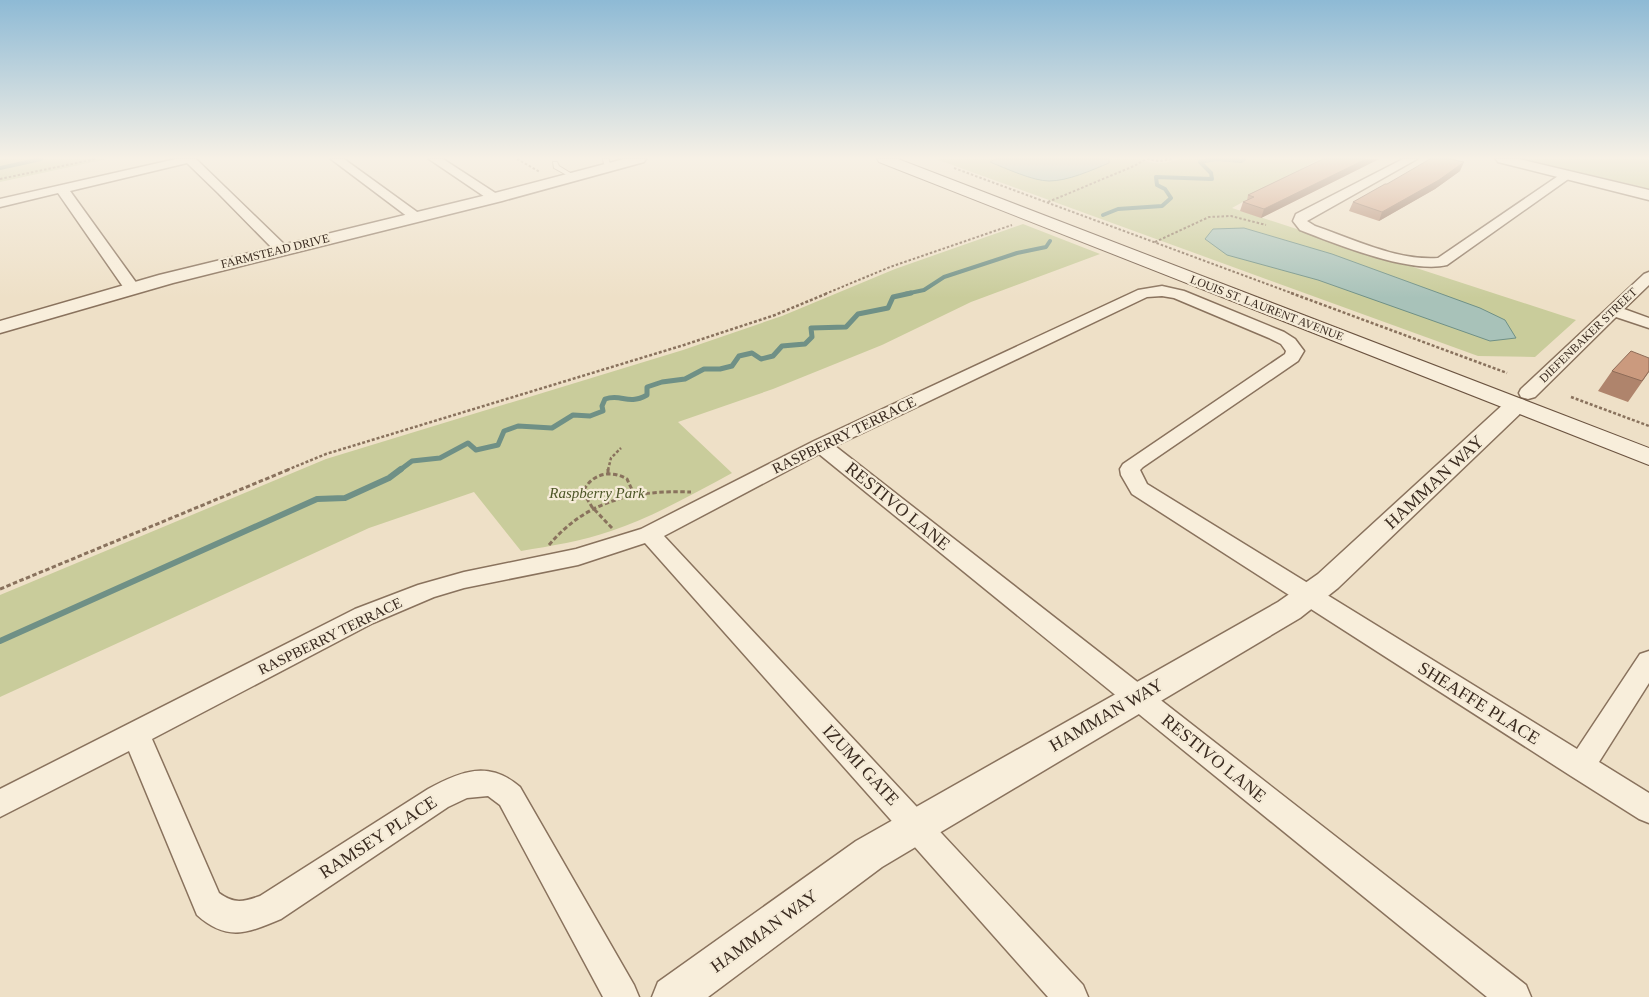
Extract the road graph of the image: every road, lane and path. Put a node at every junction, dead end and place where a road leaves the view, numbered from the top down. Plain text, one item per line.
1 (73, 206) edge
2 (238, 206) edge
3 (401, 206) edge
4 (465, 206) edge
5 (1011, 206) edge
6 (1032, 206) edge
7 (1057, 206) edge
8 (1322, 206) edge
9 (1524, 206) edge
10 (417, 217) junction
11 (1014, 224) dead end
12 (1266, 225) dead end
13 (1155, 242) junction
14 (282, 250) junction
15 (1649, 277) edge
16 (132, 288) junction
17 (1613, 311) junction
18 (1649, 323) edge
19 (0, 326) edge
20 (1507, 373) dead end
21 (1570, 397) dead end
22 (1522, 399) junction
23 (1649, 426) edge
24 (1649, 439) edge
25 (821, 444) junction
26 (621, 448) dead end
27 (1649, 456) edge
28 (608, 473) junction
29 (698, 493) dead end
30 (634, 494) junction
31 (593, 508) junction
32 (615, 531) dead end
33 (649, 534) junction
34 (549, 548) dead end
35 (0, 589) edge
36 (1310, 596) junction
37 (1649, 661) edge
38 (1138, 697) junction
39 (136, 734) junction
40 (1581, 767) junction
41 (0, 804) edge
42 (1649, 810) edge
43 (916, 826) junction
44 (622, 997) edge
45 (673, 997) edge
46 (1071, 997) edge
47 (1514, 997) edge

1 - 16 street
2 - 14 street
3 - 10 street
4 - 10 street, FARMSTEAD DRIVE
5 - 22 main road, LOUIS ST. LAURENT AVENUE
6 - 22 main road, LOUIS ST. LAURENT AVENUE
7 - 13 path
8 - 9 street
10 - 14 street, FARMSTEAD DRIVE
11 - 35 path
12 - 13 path
13 - 20 path
14 - 16 street, FARMSTEAD DRIVE
15 - 17 street, DIEFENBAKER STREET
16 - 19 street, FARMSTEAD DRIVE
17 - 18 street
17 - 22 street, DIEFENBAKER STREET
21 - 23 path
22 - 24 main road, LOUIS ST. LAURENT AVENUE
22 - 27 main road, LOUIS ST. LAURENT AVENUE
22 - 36 street, HAMMAN WAY
25 - 33 street, RASPBERRY TERRACE
25 - 36 street, RASPBERRY TERRACE
25 - 38 street, RESTIVO LANE
26 - 28 path
28 - 30 path
28 - 31 path
29 - 30 path
30 - 31 path
31 - 32 path
31 - 34 path
33 - 39 street, RASPBERRY TERRACE
33 - 43 street, IZUMI GATE
36 - 38 street, HAMMAN WAY
36 - 40 street, SHEAFFE PLACE
37 - 40 street
38 - 43 street, HAMMAN WAY
38 - 47 street, RESTIVO LANE
39 - 41 street, RASPBERRY TERRACE
39 - 44 street, RAMSEY PLACE
40 - 42 street, SHEAFFE PLACE
43 - 45 street, HAMMAN WAY
43 - 46 street, IZUMI GATE

